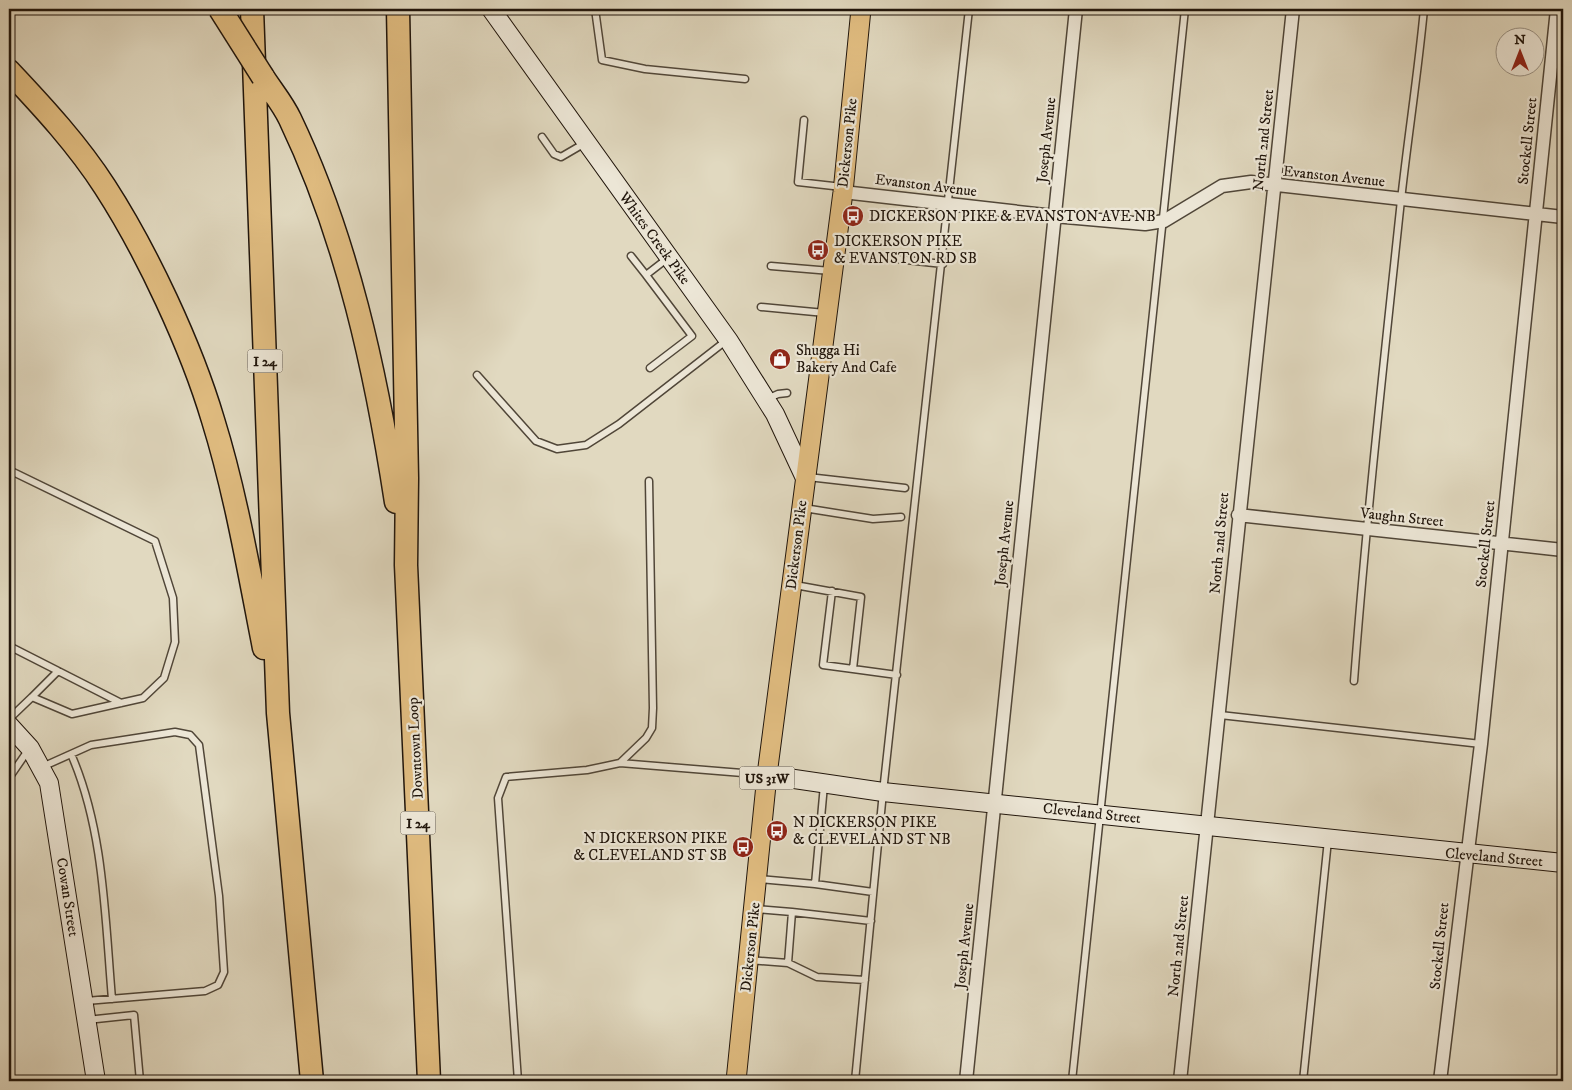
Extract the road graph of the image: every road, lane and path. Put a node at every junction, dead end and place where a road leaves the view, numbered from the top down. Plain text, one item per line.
1 (220, 9) edge
2 (252, 9) edge
3 (398, 9) edge
4 (491, 9) edge
5 (595, 9) edge
6 (861, 9) edge
7 (969, 9) edge
8 (1076, 9) edge
9 (1185, 9) edge
10 (1293, 9) edge
11 (1424, 9) edge
12 (1557, 9) edge
13 (9, 71) edge
14 (744, 79) dead end
15 (804, 120) dead end
16 (542, 137) dead end
17 (587, 142) junction
18 (1274, 186) junction
19 (843, 190) junction
20 (1401, 199) junction
21 (949, 204) junction
22 (1536, 214) junction
23 (1054, 216) junction
24 (1563, 217) edge
25 (1164, 221) junction
26 (631, 256) dead end
27 (669, 257) junction
28 (888, 258) dead end
29 (943, 264) junction
30 (771, 266) dead end
31 (832, 271) junction
32 (646, 275) junction
33 (761, 307) dead end
34 (826, 313) junction
35 (728, 339) junction
36 (650, 368) dead end
37 (477, 375) dead end
38 (787, 393) dead end
39 (766, 399) junction
40 (9, 470) edge
41 (804, 476) junction
42 (649, 481) dead end
43 (906, 488) dead end
44 (800, 507) junction
45 (1238, 515) junction
46 (901, 517) dead end
47 (1365, 529) junction
48 (1502, 544) junction
49 (1563, 550) edge
50 (406, 565) junction
51 (791, 584) junction
52 (832, 592) junction
53 (9, 646) edge
54 (853, 669) junction
55 (58, 671) junction
56 (896, 675) junction
57 (1354, 682) dead end
58 (32, 697) junction
59 (121, 703) junction
60 (278, 713) junction
61 (1220, 715) junction
62 (9, 719) edge
63 (9, 725) edge
64 (1481, 744) junction
65 (30, 748) junction
66 (71, 754) junction
67 (620, 763) junction
68 (40, 767) junction
69 (767, 775) junction
70 (9, 778) edge
71 (824, 783) junction
72 (883, 792) junction
73 (994, 803) junction
74 (1100, 814) junction
75 (1207, 826) junction
76 (1328, 839) junction
77 (1466, 855) junction
78 (1563, 863) edge
79 (757, 879) junction
80 (815, 884) junction
81 (874, 892) junction
82 (754, 909) junction
83 (792, 912) junction
84 (871, 921) junction
85 (749, 960) junction
86 (788, 963) junction
87 (865, 980) junction
88 (112, 998) junction
89 (84, 1002) junction
90 (87, 1020) junction
91 (96, 1081) edge
92 (140, 1081) edge
93 (312, 1081) edge
94 (430, 1081) edge
95 (518, 1081) edge
96 (736, 1081) edge
97 (855, 1081) edge
98 (966, 1081) edge
99 (1072, 1081) edge
100 (1180, 1081) edge
101 (1303, 1081) edge
102 (1440, 1081) edge

1 - 50 highway, bridge
2 - 60 highway, I 24
3 - 50 highway, I 24
4 - 17 street, Whites Creek Pike
5 - 14 lane
6 - 19 main road, Dickerson Pike / US 31W
7 - 21 lane
8 - 23 street, Joseph Avenue
9 - 25 lane
10 - 18 street, North 2nd Street
11 - 20 lane
12 - 22 street, Stockell Street
13 - 60 highway
15 - 19 lane
16 - 17 lane
17 - 27 street, Whites Creek Pike
18 - 20 street, Evanston Avenue
18 - 25 street, Evanston Avenue
18 - 45 street, North 2nd Street
19 - 21 street, Evanston Avenue
19 - 31 main road, Dickerson Pike / US 31W
20 - 22 street, Evanston Avenue
20 - 47 lane
21 - 23 street, Evanston Avenue
21 - 29 lane
22 - 24 street, Evanston Avenue
22 - 48 street, Stockell Street
23 - 25 street, Evanston Avenue
23 - 73 street, Joseph Avenue
25 - 74 lane
26 - 32 lane
27 - 32 lane
27 - 35 street, Whites Creek Pike
28 - 29 lane
29 - 56 lane
30 - 31 lane
31 - 34 main road, Dickerson Pike / US 31W
32 - 36 lane
33 - 34 lane
34 - 41 main road, Dickerson Pike / US 31W
35 - 37 lane
35 - 39 street, Whites Creek Pike
38 - 39 lane
39 - 41 street, Whites Creek Pike
40 - 59 lane
41 - 43 lane
41 - 44 main road, Dickerson Pike / US 31W
42 - 67 lane
44 - 46 lane
44 - 51 main road, Dickerson Pike / US 31W
45 - 47 street, Vaughn Street
45 - 61 street, North 2nd Street
47 - 48 street, Vaughn Street
47 - 57 lane
48 - 49 street, Vaughn Street
48 - 64 street, Stockell Street
50 - 94 highway, Downtown Loop / I 24
51 - 52 lane
51 - 69 main road, Dickerson Pike / US 31W
52 - 54 lane
52 - 54 lane
53 - 55 lane
54 - 56 lane
55 - 58 lane
55 - 59 lane
56 - 72 lane
58 - 59 lane
58 - 62 lane
60 - 93 highway, I 24
61 - 64 lane
61 - 75 street, North 2nd Street
63 - 65 street, Cowan Street
64 - 77 street, Stockell Street
65 - 68 street, Cowan Street
65 - 70 lane
66 - 68 lane
66 - 88 lane
66 - 88 lane
67 - 69 lane, Cleveland Street
67 - 95 lane, Cleveland Street
68 - 89 street, Cowan Street
69 - 71 street, Cleveland Street
69 - 79 main road, Dickerson Pike / US 31W
71 - 72 street, Cleveland Street
71 - 80 lane
72 - 73 street, Cleveland Street
72 - 81 lane
73 - 74 street, Cleveland Street
73 - 98 street, Joseph Avenue
74 - 75 street, Cleveland Street
74 - 99 lane
75 - 76 street, Cleveland Street
75 - 100 street, North 2nd Street
76 - 77 street, Cleveland Street
76 - 101 lane
77 - 78 street, Cleveland Street
77 - 102 street, Stockell Street
79 - 80 lane
79 - 82 main road, Dickerson Pike / US 31W
80 - 81 lane
81 - 84 lane
82 - 83 lane
82 - 85 main road, Dickerson Pike / US 31W
83 - 84 lane
83 - 86 lane
84 - 87 lane
85 - 86 lane
85 - 96 main road, Dickerson Pike / US 31W
86 - 87 lane
87 - 97 lane
88 - 89 lane
89 - 90 street, Cowan Street
90 - 91 street, Cowan Street
90 - 92 lane

